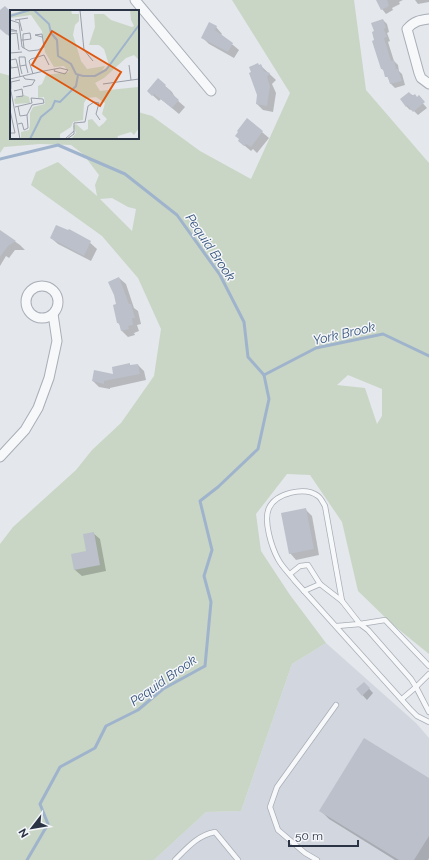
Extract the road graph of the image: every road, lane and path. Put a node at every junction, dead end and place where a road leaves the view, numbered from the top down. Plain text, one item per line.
1 (135, 0) edge
2 (429, 19) edge
3 (429, 84) edge
4 (211, 92) dead end
5 (53, 314) dead end
6 (0, 457) edge
7 (290, 574) junction
8 (320, 584) junction
9 (304, 591) junction
10 (342, 601) junction
11 (360, 624) junction
12 (337, 626) junction
13 (429, 666) edge
14 (429, 674) edge
15 (416, 687) junction
16 (402, 699) junction
17 (336, 705) dead end
18 (429, 712) edge
19 (429, 722) edge
20 (175, 860) edge
21 (238, 860) edge
22 (317, 860) edge

1 - 4 street
2 - 3 street
5 - 6 street
7 - 8 lane
7 - 9 lane
7 - 10 lane
8 - 9 lane
8 - 10 lane
9 - 12 lane
10 - 11 lane
11 - 12 lane
11 - 13 lane
11 - 15 lane
12 - 16 lane
14 - 15 lane
15 - 16 lane
15 - 18 lane
16 - 19 lane
17 - 22 lane
20 - 21 lane

